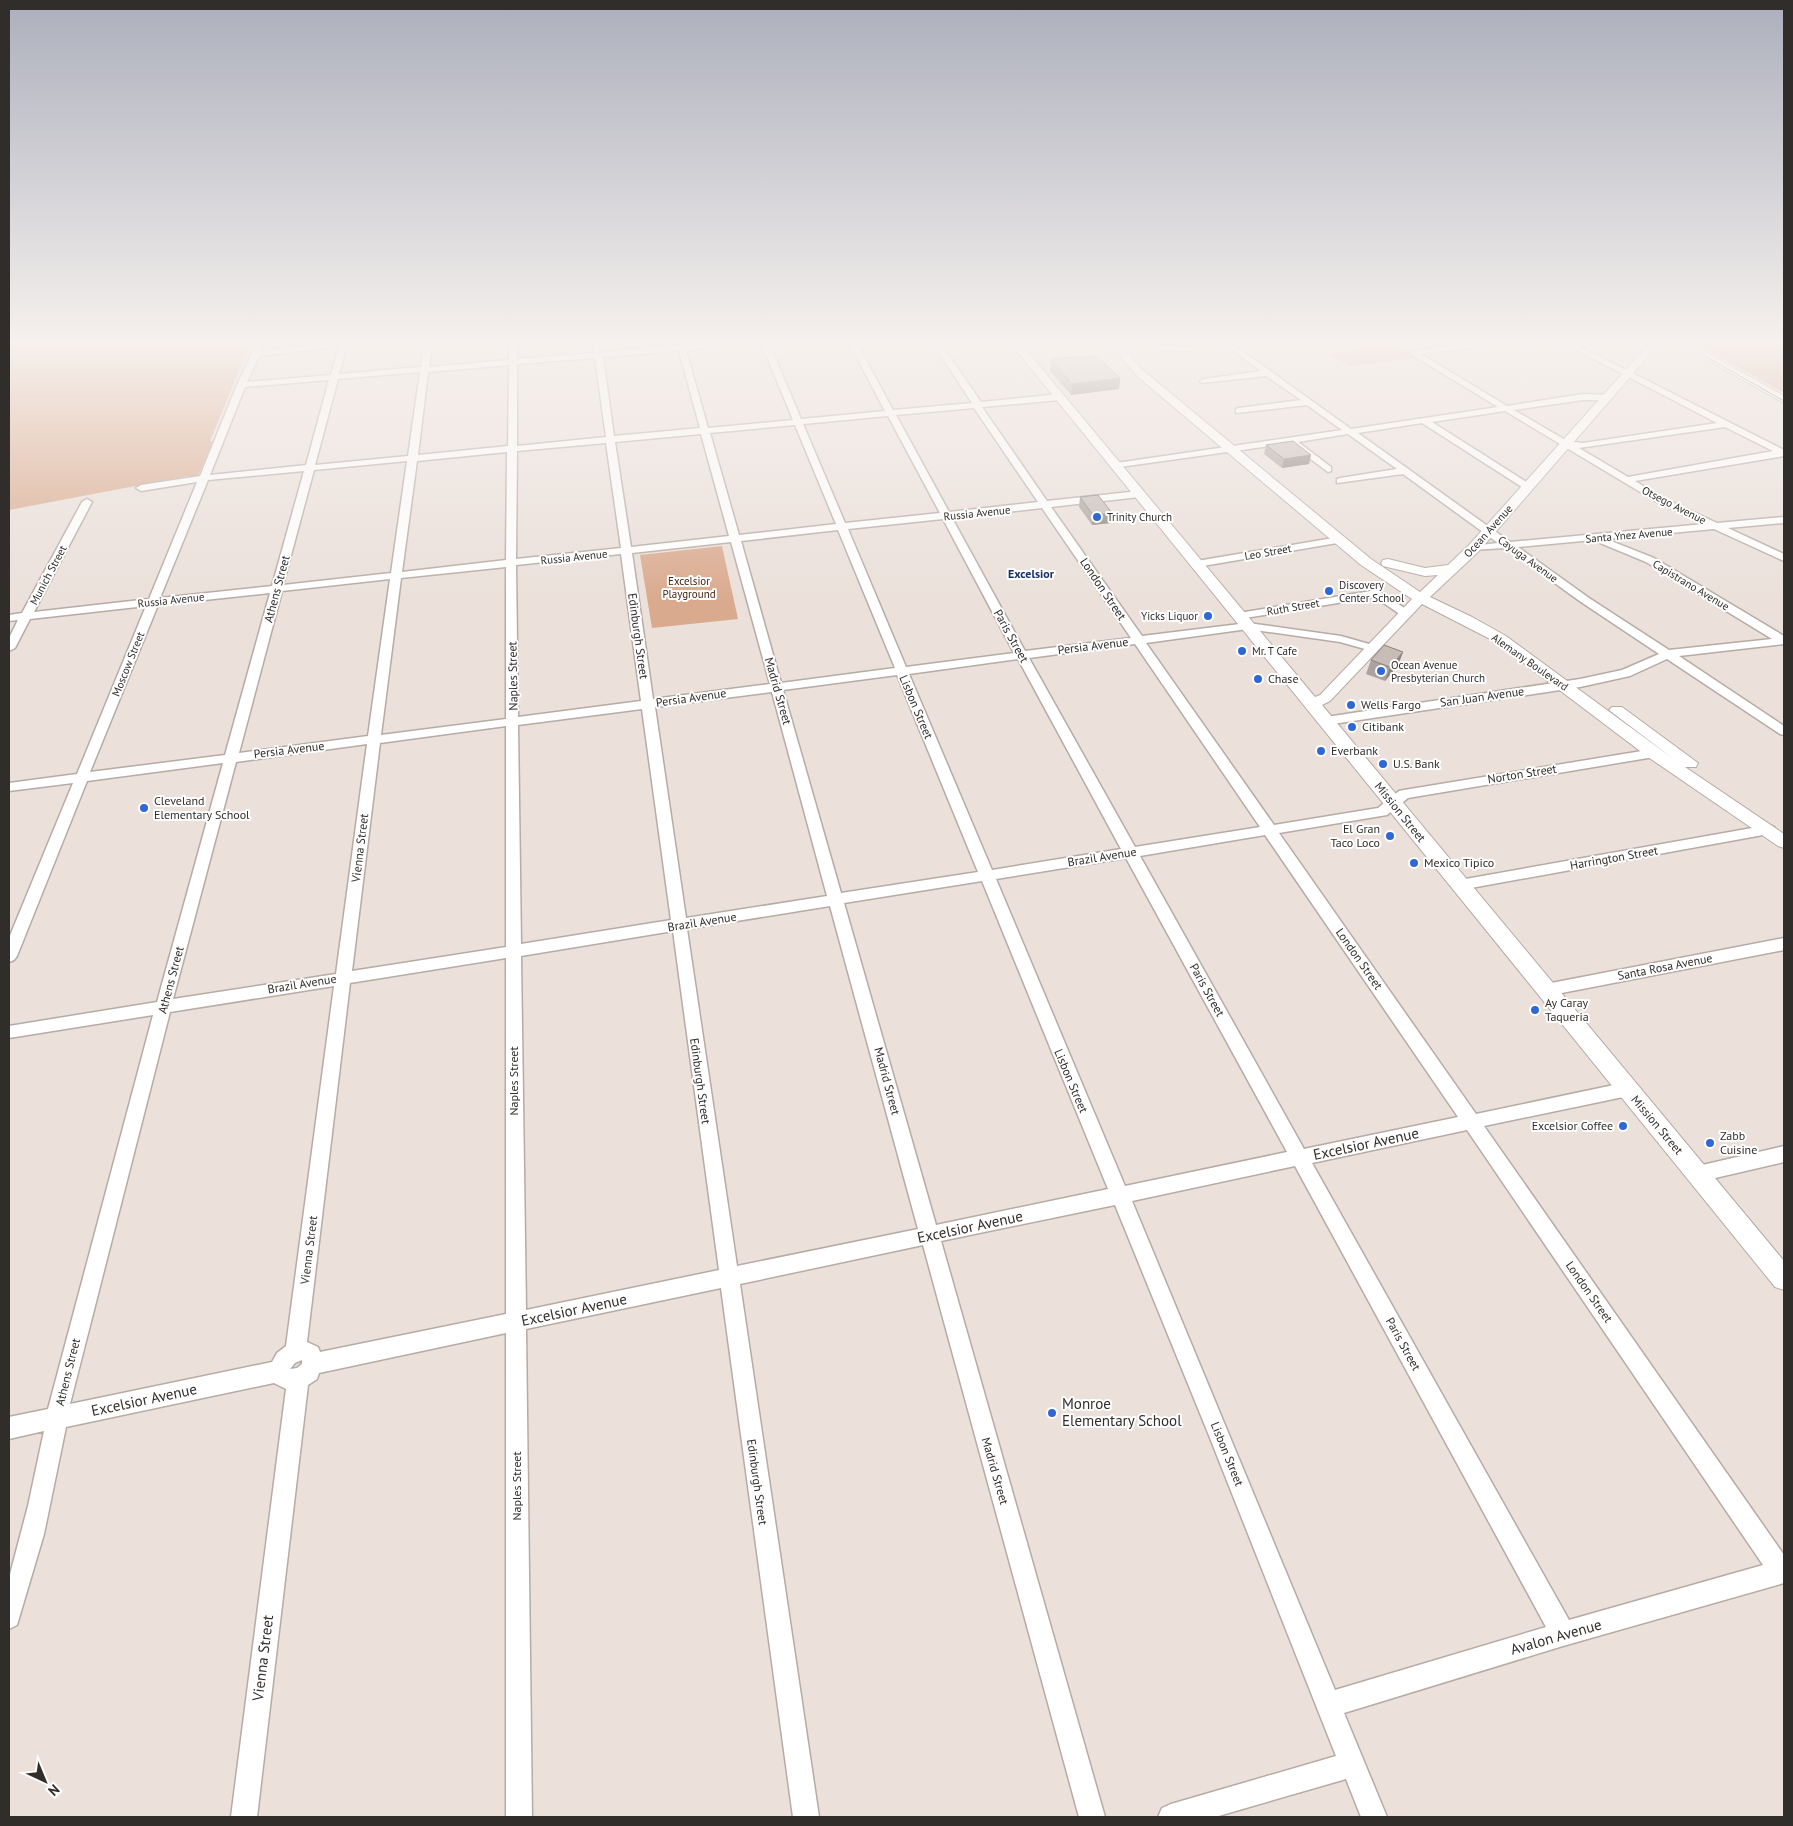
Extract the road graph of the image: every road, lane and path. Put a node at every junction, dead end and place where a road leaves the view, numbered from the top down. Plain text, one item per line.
1 (223, 430) edge
2 (320, 430) edge
3 (416, 430) edge
4 (513, 430) edge
5 (609, 430) edge
6 (713, 430) edge
7 (801, 430) edge
8 (898, 430) edge
9 (994, 430) edge
10 (1086, 430) edge
11 (1215, 430) edge
12 (1218, 430) edge
13 (1346, 430) edge
14 (1361, 430) edge
15 (1439, 430) edge
16 (1544, 430) edge
17 (1577, 430) edge
18 (1685, 430) edge
19 (1737, 430) edge
20 (705, 431) junction
21 (1349, 432) junction
22 (610, 439) junction
23 (1291, 440) junction
24 (1566, 443) junction
25 (1237, 447) junction
26 (513, 449) junction
27 (1783, 453) edge
28 (412, 458) junction
29 (1116, 466) junction
30 (310, 468) junction
31 (1328, 469) dead end
32 (1405, 471) junction
33 (204, 478) junction
34 (1340, 480) dead end
35 (1627, 480) junction
36 (1528, 487) junction
37 (140, 488) dead end
38 (1139, 494) junction
39 (87, 502) dead end
40 (1046, 505) junction
41 (945, 516) junction
42 (1784, 520) edge
43 (1716, 526) junction
44 (842, 527) junction
45 (1489, 531) junction
46 (1594, 538) junction
47 (736, 539) junction
48 (1339, 540) junction
49 (1510, 546) junction
50 (1474, 548) junction
51 (626, 551) junction
52 (1784, 558) edge
53 (511, 563) junction
54 (1388, 563) junction
55 (1197, 564) junction
56 (1452, 569) junction
57 (397, 576) junction
58 (277, 589) junction
59 (1425, 594) junction
60 (153, 602) junction
61 (1405, 613) junction
62 (26, 616) junction
63 (9, 618) edge
64 (1244, 621) junction
65 (1138, 640) junction
66 (1784, 641) edge
67 (9, 648) edge
68 (1372, 648) junction
69 (1668, 654) junction
70 (1021, 655) junction
71 (901, 671) junction
72 (1580, 682) junction
73 (1562, 685) junction
74 (776, 687) junction
75 (648, 704) junction
76 (1312, 704) junction
77 (513, 721) junction
78 (1326, 721) junction
79 (1784, 731) edge
80 (374, 739) junction
81 (1654, 753) junction
82 (231, 758) junction
83 (82, 777) junction
84 (9, 787) edge
85 (1393, 803) junction
86 (1269, 830) junction
87 (1776, 831) edge
88 (1784, 842) edge
89 (1131, 853) junction
90 (986, 876) junction
91 (1460, 885) junction
92 (836, 900) junction
93 (678, 926) junction
94 (1784, 944) edge
95 (514, 951) junction
96 (9, 956) edge
97 (344, 978) junction
98 (1546, 990) junction
99 (164, 1007) junction
100 (9, 1032) edge
101 (1628, 1089) junction
102 (1471, 1122) junction
103 (1784, 1154) edge
104 (1300, 1158) junction
105 (1698, 1174) junction
106 (1120, 1196) junction
107 (929, 1236) junction
108 (728, 1277) junction
109 (1784, 1279) edge
110 (516, 1322) junction
111 (297, 1372) junction
112 (57, 1418) junction
113 (9, 1428) edge
114 (1783, 1572) edge
115 (9, 1617) edge
116 (1563, 1634) junction
117 (1328, 1705) junction
118 (1352, 1764) junction
119 (244, 1817) edge
120 (519, 1817) edge
121 (806, 1817) edge
122 (1092, 1817) edge
123 (1171, 1817) edge
124 (1374, 1817) edge

1 - 33 street, Moscow Street
2 - 30 street, Athens Street
3 - 28 street, Vienna Street
4 - 26 street, Naples Street
5 - 22 street, Edinburgh Street
6 - 20 street
7 - 44 street, Lisbon Street
8 - 41 street, Paris Street
9 - 40 street, London Street
10 - 29 main road, Mission Street
11 - 25 main road, Alemany Boulevard
12 - 25 main road, Alemany Boulevard
13 - 21 street, Cayuga Avenue
14 - 21 street
15 - 36 street
16 - 24 street, Otsego Avenue
17 - 24 main road, Ocean Avenue
18 - 24 street
19 - 27 street
20 - 22 street
20 - 47 street, Madrid Street
21 - 23 street
21 - 32 street, Cayuga Avenue
22 - 26 street
22 - 51 street, Edinburgh Street
23 - 25 street
23 - 31 street
24 - 35 street, Otsego Avenue
24 - 36 main road, Ocean Avenue
25 - 29 street
25 - 48 main road, Alemany Boulevard
25 - 54 main road, Alemany Boulevard
26 - 28 street
26 - 53 street, Naples Street
27 - 35 street
28 - 30 street
28 - 57 street, Vienna Street
29 - 38 main road, Mission Street
30 - 33 street
30 - 58 street, Athens Street
32 - 34 street
32 - 45 street, Cayuga Avenue
33 - 37 street
33 - 60 street, Moscow Street
35 - 43 street, Otsego Avenue
36 - 45 main road, Ocean Avenue
38 - 40 street, Russia Avenue
38 - 55 main road, Mission Street
39 - 62 street, Munich Street
40 - 41 street, Russia Avenue
40 - 65 street, London Street
41 - 44 street, Russia Avenue
41 - 70 street, Paris Street
42 - 43 street, Santa Ynez Avenue
43 - 46 street, Santa Ynez Avenue
43 - 52 street, Otsego Avenue
44 - 47 street, Russia Avenue
44 - 71 street, Lisbon Street
45 - 49 street, Cayuga Avenue
45 - 50 main road, Ocean Avenue
46 - 49 street, Santa Ynez Avenue
46 - 66 street, Capistrano Avenue
47 - 51 street, Russia Avenue
47 - 74 street, Madrid Street
48 - 55 street, Leo Street
48 - 59 main road, Alemany Boulevard
49 - 50 street, Santa Ynez Avenue
49 - 69 street, Cayuga Avenue
50 - 56 main road, Ocean Avenue
51 - 53 street, Russia Avenue
51 - 75 street, Edinburgh Street
53 - 57 street, Russia Avenue
53 - 77 street, Naples Street
54 - 56 main road
54 - 59 main road, Alemany Boulevard
55 - 64 main road, Mission Street
56 - 59 main road, Ocean Avenue
57 - 58 street, Russia Avenue
57 - 80 street, Vienna Street
58 - 60 street, Russia Avenue
58 - 82 street, Athens Street
59 - 61 main road, Ocean Avenue
59 - 72 main road, Alemany Boulevard
59 - 73 main road, Alemany Boulevard
60 - 62 street, Russia Avenue
60 - 83 street, Moscow Street
61 - 64 street, Ruth Street
61 - 68 main road, Ocean Avenue
62 - 63 street, Russia Avenue
62 - 67 street, Munich Street
64 - 65 street, Persia Avenue
64 - 68 street, Persia Avenue
64 - 76 main road, Mission Street
65 - 70 street, Persia Avenue
65 - 86 street, London Street
66 - 69 street, San Juan Avenue
68 - 76 main road, Ocean Avenue
69 - 72 street, San Juan Avenue
69 - 79 street, Cayuga Avenue
70 - 71 street, Persia Avenue
70 - 89 street, Paris Street
71 - 74 street, Persia Avenue
71 - 90 street, Lisbon Street
72 - 73 street, San Juan Avenue
72 - 87 main road, Alemany Boulevard
73 - 78 street, San Juan Avenue
73 - 81 main road, Alemany Boulevard
74 - 75 street, Persia Avenue
74 - 92 street, Madrid Street
75 - 77 street, Persia Avenue
75 - 93 street, Edinburgh Street
76 - 78 main road, Mission Street
77 - 80 street, Persia Avenue
77 - 95 street, Naples Street
78 - 85 main road, Mission Street
80 - 82 street, Persia Avenue
80 - 97 street, Vienna Street
81 - 85 street, Norton Street
81 - 87 main road, Alemany Boulevard
82 - 83 street, Persia Avenue
82 - 99 street, Athens Street
83 - 84 street, Persia Avenue
83 - 96 street, Moscow Street
85 - 86 street, Brazil Avenue
85 - 91 main road, Mission Street
86 - 89 street, Brazil Avenue
86 - 102 street, London Street
87 - 88 main road, Alemany Boulevard
87 - 91 street, Harrington Street
89 - 90 street, Brazil Avenue
89 - 104 street, Paris Street
90 - 92 street, Brazil Avenue
90 - 106 street, Lisbon Street
91 - 98 main road, Mission Street
92 - 93 street, Brazil Avenue
92 - 107 street, Madrid Street
93 - 95 street, Brazil Avenue
93 - 108 street, Edinburgh Street
94 - 98 street, Santa Rosa Avenue
95 - 97 street, Brazil Avenue
95 - 110 street, Naples Street
97 - 99 street, Brazil Avenue
97 - 111 street, Vienna Street
98 - 101 main road, Mission Street
99 - 100 street, Brazil Avenue
99 - 112 street, Athens Street
101 - 102 street, Excelsior Avenue
101 - 105 main road, Mission Street
102 - 104 street, Excelsior Avenue
102 - 114 street, London Street
103 - 105 street
104 - 106 street, Excelsior Avenue
104 - 116 street, Paris Street
105 - 109 main road, Mission Street
106 - 107 street, Excelsior Avenue
106 - 117 street, Lisbon Street
107 - 108 street, Excelsior Avenue
107 - 122 street, Madrid Street
108 - 110 street, Excelsior Avenue
108 - 121 street, Edinburgh Street
110 - 111 street, Excelsior Avenue
110 - 120 street, Naples Street
111 - 112 street, Excelsior Avenue
111 - 119 street, Vienna Street
112 - 113 street, Excelsior Avenue
112 - 115 street, Athens Street
114 - 116 street, Avalon Avenue
116 - 117 street, Avalon Avenue
117 - 118 street, Lisbon Street
118 - 123 street
118 - 124 street, Lisbon Street

